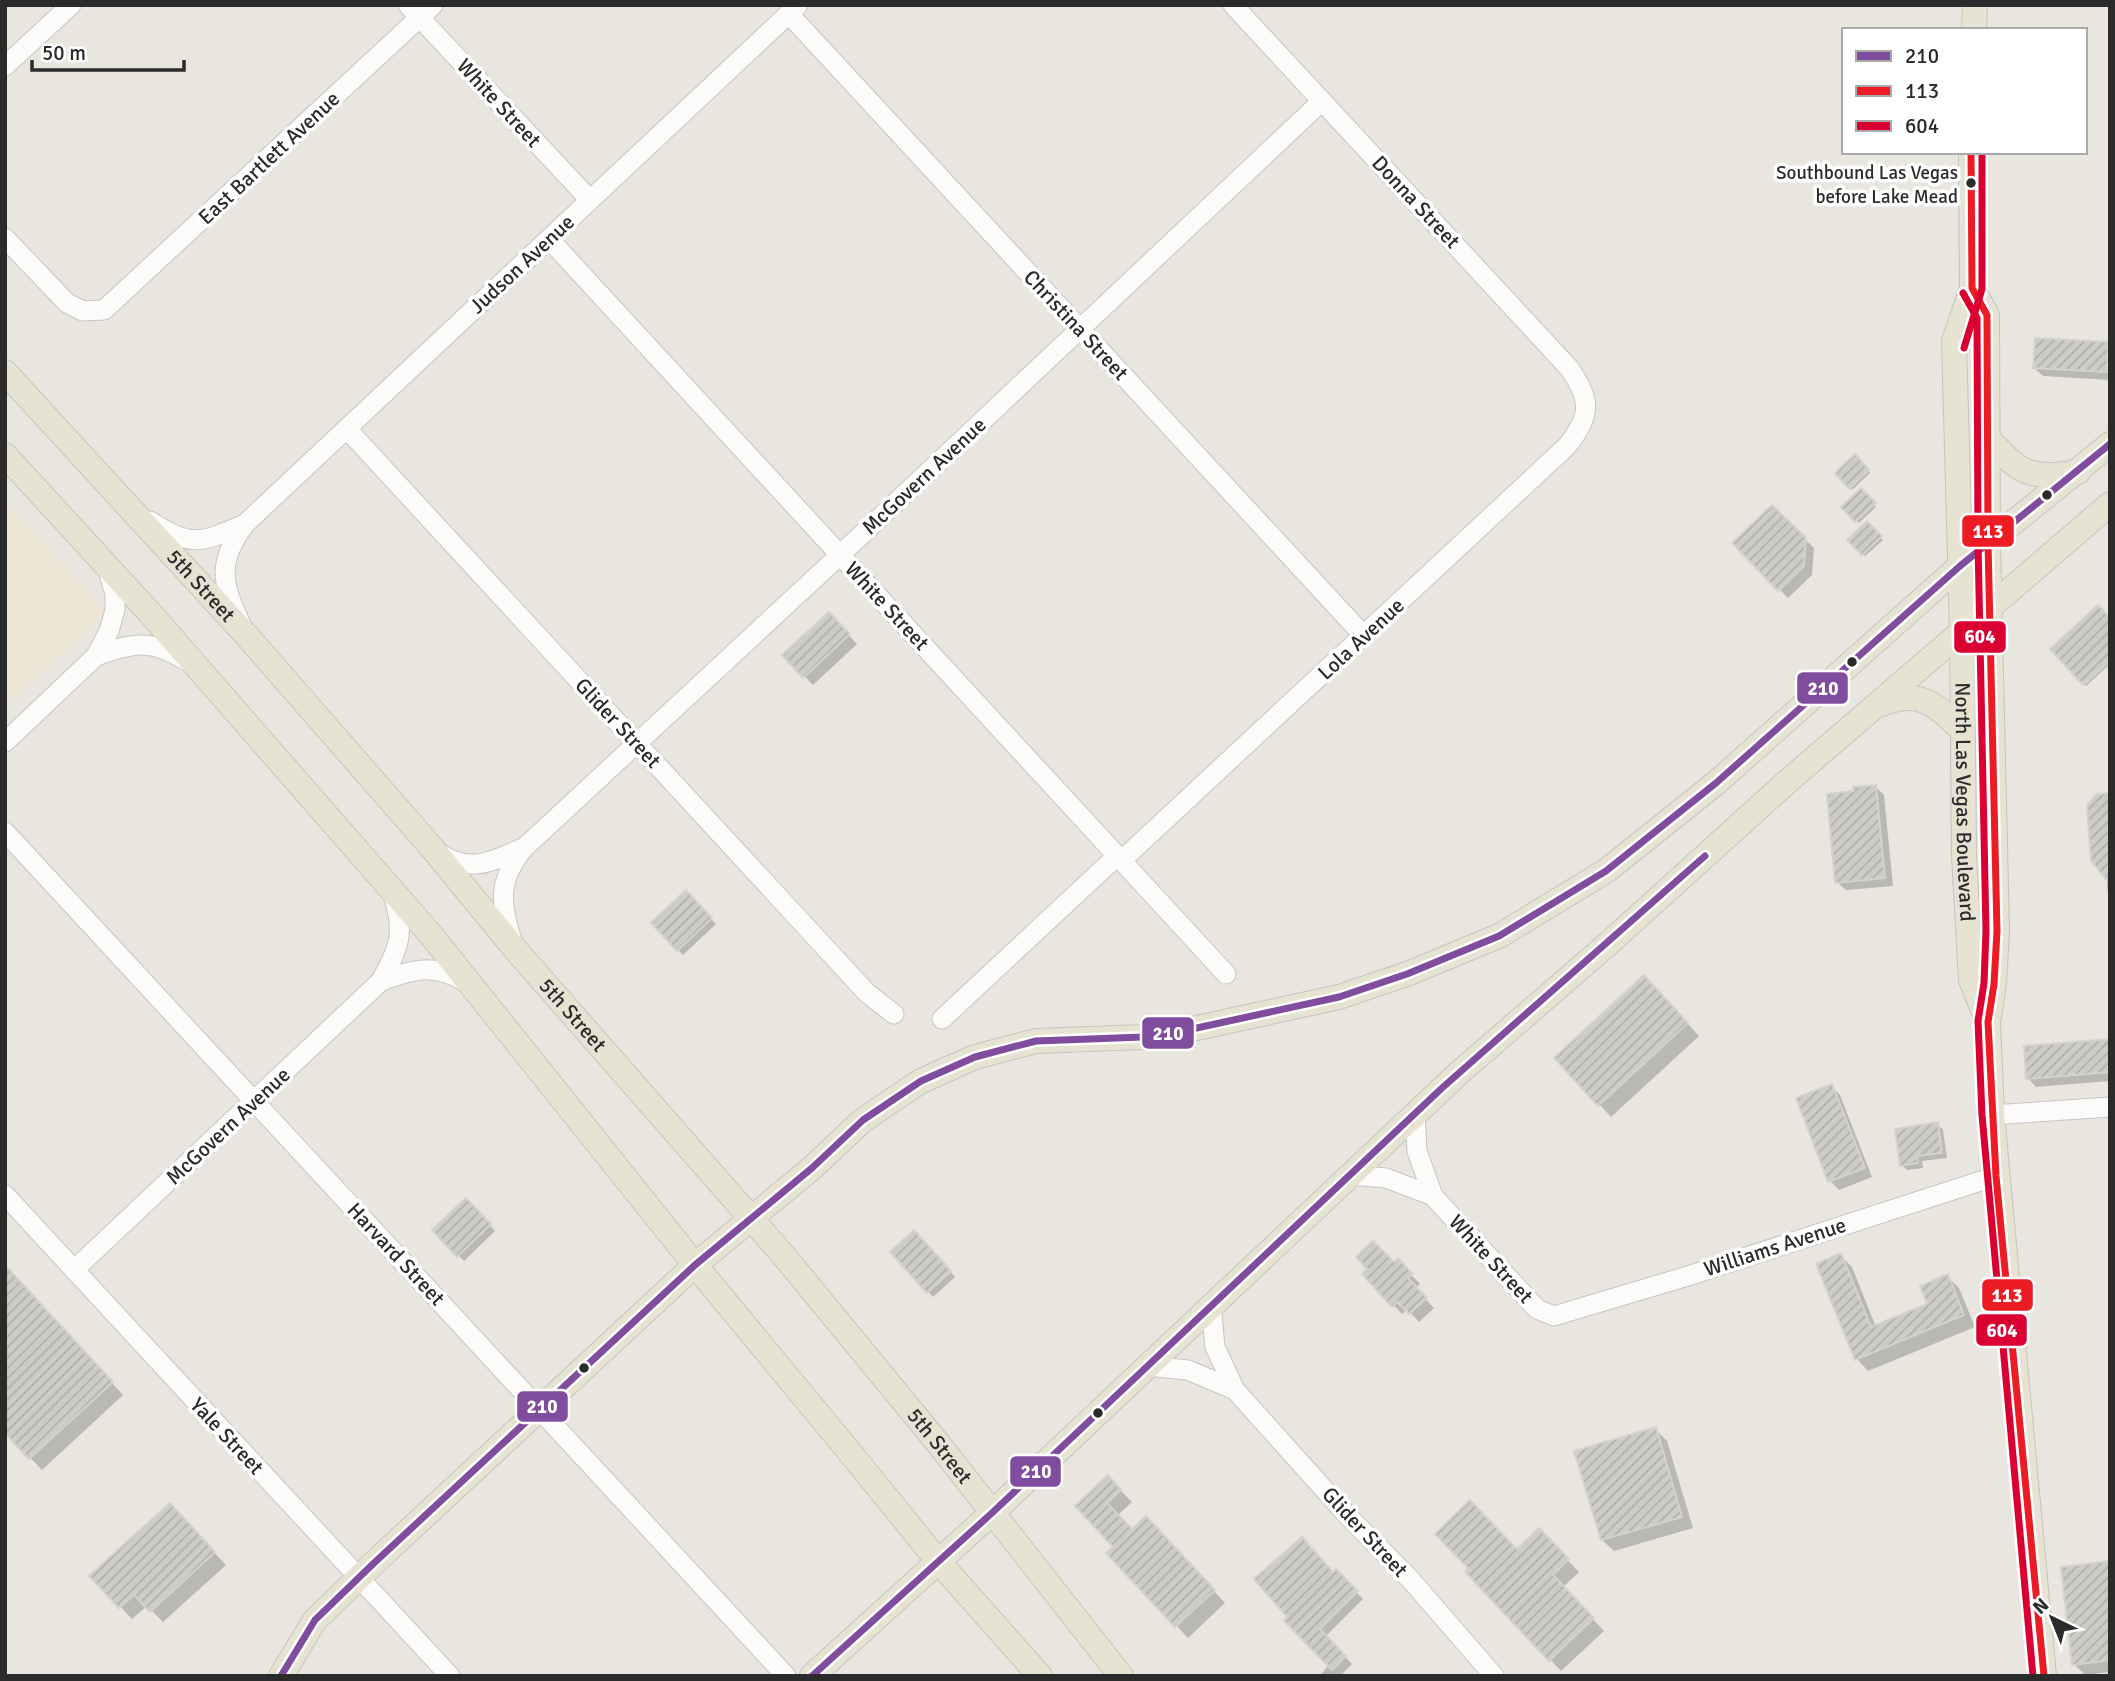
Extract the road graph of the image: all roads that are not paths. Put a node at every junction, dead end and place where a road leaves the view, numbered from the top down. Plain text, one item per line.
1 (71, 5) edge
2 (1233, 5) edge
3 (1975, 5) edge
4 (420, 10) edge
5 (793, 10) edge
6 (1974, 28) edge
7 (5, 66) edge
8 (1322, 101) junction
9 (1971, 154) edge
10 (590, 200) junction
11 (5, 238) edge
12 (549, 239) junction
13 (1972, 288) junction
14 (1079, 329) junction
15 (5, 372) edge
16 (1586, 407) joint
17 (347, 429) junction
18 (1987, 437) junction
19 (2110, 444) edge
20 (5, 455) edge
21 (2079, 471) junction
22 (2110, 504) edge
23 (128, 506) junction
24 (246, 523) junction
25 (1988, 543) junction
26 (840, 555) junction
27 (106, 565) junction
28 (1960, 566) junction
29 (1989, 608) junction
30 (1962, 631) junction
31 (1364, 636) junction
32 (248, 637) junction
33 (96, 656) junction
34 (196, 665) junction
35 (1874, 707) junction
36 (1962, 730) junction
37 (5, 742) edge
38 (637, 744) junction
39 (5, 832) edge
40 (432, 848) junction
41 (524, 848) junction
42 (1119, 858) junction
43 (393, 891) junction
44 (515, 949) junction
45 (1226, 974) dead end
46 (381, 981) junction
47 (471, 985) junction
48 (894, 1014) dead end
49 (942, 1019) dead end
50 (1988, 1022) junction
51 (254, 1101) junction
52 (2110, 1107) edge
53 (1415, 1114) junction
54 (1992, 1115) junction
55 (1350, 1175) junction
56 (1996, 1176) junction
57 (5, 1195) edge
58 (1433, 1196) junction
59 (752, 1219) junction
60 (695, 1265) junction
61 (75, 1270) junction
62 (1211, 1305) junction
63 (1554, 1316) joint
64 (1146, 1366) junction
65 (1235, 1390) junction
66 (540, 1410) junction
67 (993, 1512) junction
68 (938, 1561) junction
69 (358, 1577) junction
70 (281, 1676) edge
71 (450, 1676) edge
72 (786, 1676) edge
73 (812, 1676) edge
74 (1040, 1676) edge
75 (1121, 1676) edge
76 (1494, 1676) edge
77 (2045, 1676) edge

1 - 7 street
2 - 8 street, Donna Street
3 - 6 main road
4 - 10 street, White Street
4 - 11 street, East Bartlett Avenue
5 - 10 street, Judson Avenue
5 - 14 street, Christina Street
8 - 14 street, McGovern Avenue
8 - 16 street, Donna Street
9 - 13 main road, North Las Vegas Boulevard
10 - 12 street, Judson Avenue
12 - 17 street, Judson Avenue
12 - 26 street, White Street
13 - 18 main road, North Las Vegas Boulevard
13 - 28 main road, North Las Vegas Boulevard
14 - 26 street, McGovern Avenue
14 - 31 street, Christina Street
15 - 23 main road, 5th Street
16 - 31 street, Lola Avenue
17 - 24 street, Judson Avenue
17 - 38 street, Glider Street
18 - 21 main road
18 - 25 main road, North Las Vegas Boulevard
19 - 21 main road
20 - 27 main road
21 - 25 main road
22 - 29 main road
23 - 24 street, Judson Avenue
23 - 32 main road, 5th Street
24 - 32 street, Judson Avenue
25 - 28 main road
25 - 29 main road, North Las Vegas Boulevard
26 - 38 street, McGovern Avenue
26 - 42 street, White Street
27 - 33 street
27 - 34 main road
28 - 30 main road, North Las Vegas Boulevard
28 - 59 main road
29 - 30 main road
29 - 50 main road, North Las Vegas Boulevard
30 - 35 main road
30 - 36 main road, North Las Vegas Boulevard
31 - 42 street, Lola Avenue
32 - 40 main road, 5th Street
33 - 34 street
33 - 37 street
34 - 43 main road
35 - 36 main road
35 - 53 main road
36 - 50 main road, North Las Vegas Boulevard
38 - 41 street, McGovern Avenue
38 - 48 street, Glider Street
39 - 51 street, Harvard Street
40 - 41 street, McGovern Avenue
40 - 44 main road, 5th Street
41 - 44 street, McGovern Avenue
42 - 45 street, White Street
42 - 49 street, Lola Avenue
43 - 46 street, McGovern Avenue
43 - 47 main road
44 - 59 main road, 5th Street
46 - 47 street, McGovern Avenue
46 - 51 street, McGovern Avenue
47 - 60 main road
50 - 54 main road, North Las Vegas Boulevard
51 - 61 street, McGovern Avenue
51 - 66 street, Harvard Street
52 - 54 street
53 - 55 main road
53 - 58 street, White Street
54 - 56 main road, North Las Vegas Boulevard
55 - 58 street, White Street
55 - 62 main road
56 - 63 street, Williams Avenue
56 - 77 main road, North Las Vegas Boulevard
57 - 61 street, Yale Street
58 - 63 street, White Street
59 - 60 main road
59 - 67 main road, 5th Street
60 - 66 main road
60 - 68 main road
61 - 69 street, Yale Street
62 - 64 main road
62 - 65 street, Glider Street
64 - 65 street, Glider Street
64 - 67 main road
65 - 76 street, Glider Street
66 - 69 main road
66 - 72 street, Harvard Street
67 - 68 main road
67 - 75 main road, 5th Street
68 - 73 main road
68 - 74 main road
69 - 70 main road
69 - 71 street, Yale Street

